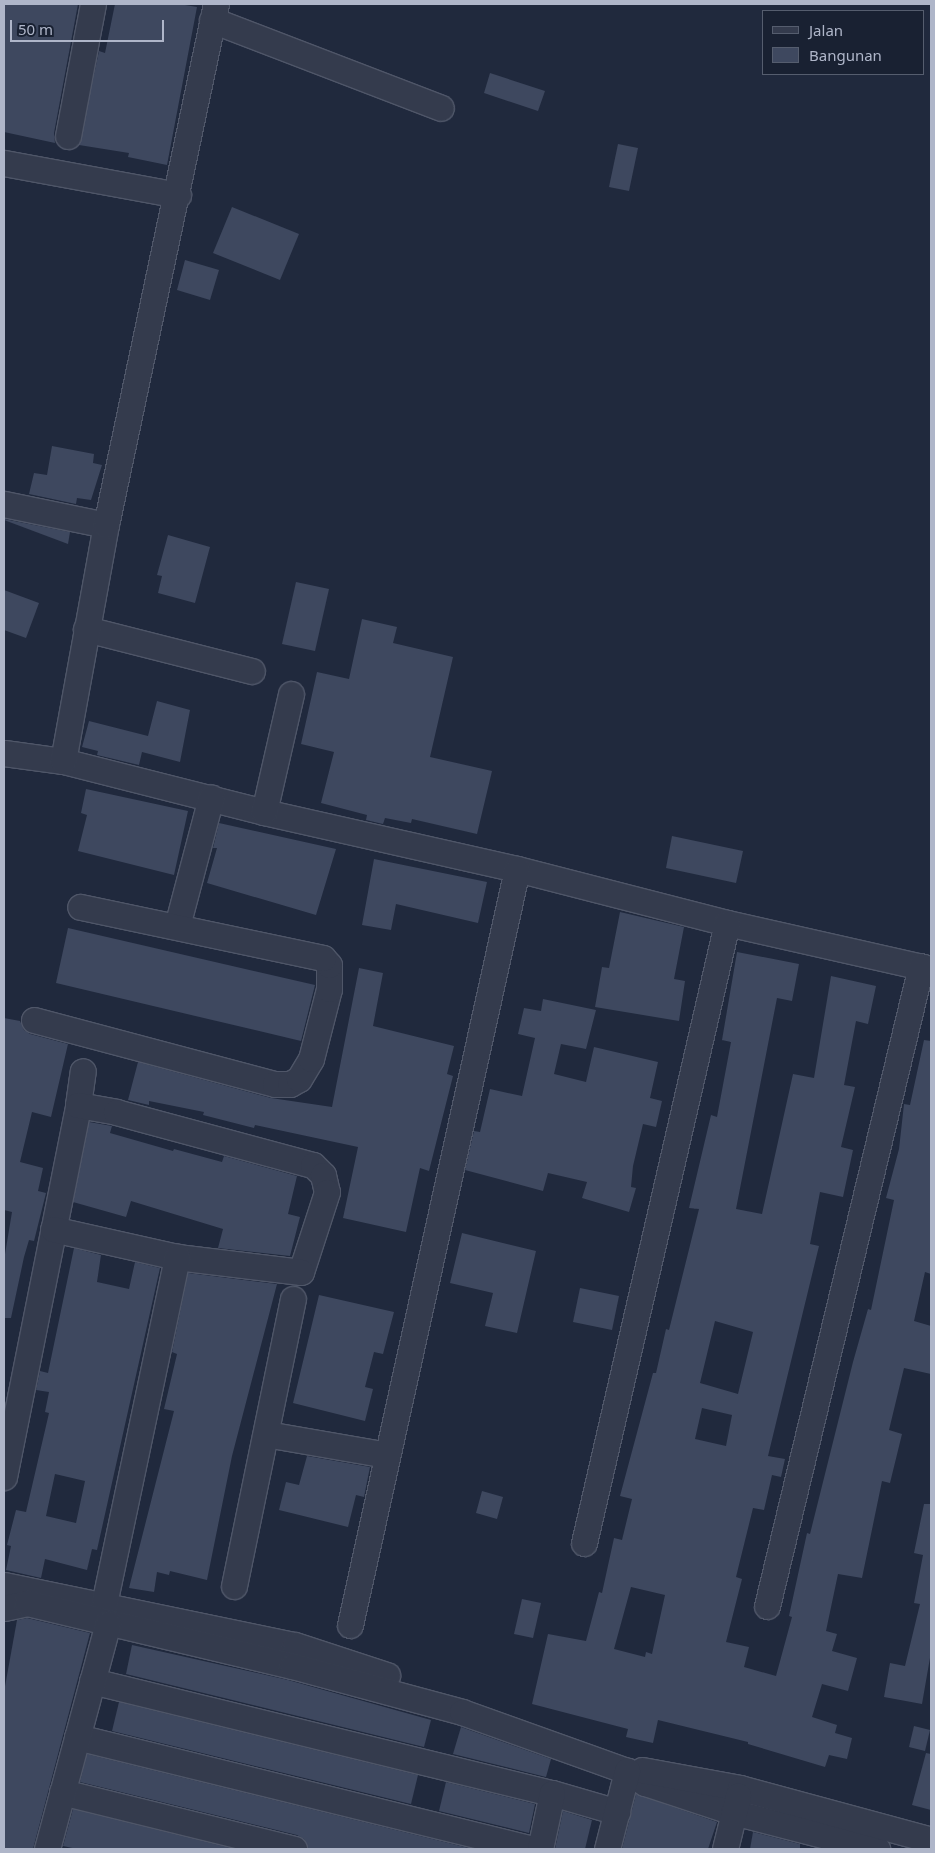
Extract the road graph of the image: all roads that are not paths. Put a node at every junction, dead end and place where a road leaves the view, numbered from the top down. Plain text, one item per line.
1 (93, 4) edge
2 (214, 12) edge
3 (441, 108) dead end
4 (68, 136) dead end
5 (4, 163) edge
6 (178, 195) junction
7 (4, 504) edge
8 (106, 525) junction
9 (86, 629) junction
10 (252, 671) dead end
11 (291, 694) dead end
12 (4, 753) edge
13 (63, 760) junction
14 (211, 797) junction
15 (264, 812) junction
16 (517, 869) junction
17 (80, 907) dead end
18 (727, 923) junction
19 (177, 926) junction
20 (926, 967) edge
21 (34, 1020) dead end
22 (83, 1071) dead end
23 (78, 1105) junction
24 (53, 1229) junction
25 (177, 1257) junction
26 (293, 1299) dead end
27 (266, 1434) junction
28 (387, 1455) junction
29 (4, 1477) edge
30 (584, 1543) dead end
31 (4, 1585) edge
32 (234, 1586) dead end
33 (767, 1606) dead end
34 (4, 1608) edge
35 (106, 1613) junction
36 (350, 1625) dead end
37 (92, 1681) junction
38 (77, 1737) junction
39 (627, 1771) junction
40 (740, 1788) junction
41 (62, 1792) junction
42 (552, 1792) junction
43 (617, 1812) junction
44 (734, 1812) junction
45 (931, 1840) edge
46 (48, 1849) edge
47 (294, 1849) edge
48 (532, 1849) edge
49 (540, 1849) edge
50 (607, 1849) edge
51 (725, 1849) edge
52 (877, 1849) edge

1 - 4 street
2 - 3 street
2 - 6 street
5 - 6 street
6 - 8 street
7 - 8 street
8 - 9 street
9 - 10 street
9 - 13 street
11 - 15 street
12 - 13 street
13 - 14 street
14 - 15 street
14 - 19 street
15 - 16 street
16 - 18 street
16 - 28 street
17 - 19 street
18 - 20 street
18 - 30 street
19 - 21 street
20 - 33 street
22 - 23 street
23 - 24 street
23 - 25 street
24 - 25 street
24 - 29 street
25 - 35 street
26 - 27 street
27 - 28 street
27 - 32 street
28 - 36 street
31 - 35 street
34 - 35 street
35 - 37 street
35 - 39 street
37 - 38 street
37 - 42 street
38 - 41 street
38 - 48 street
39 - 40 street
39 - 43 street
39 - 44 street
40 - 44 street
40 - 45 street
41 - 46 street
41 - 47 street
42 - 43 street
42 - 49 street
43 - 50 street
44 - 51 street
44 - 52 street

